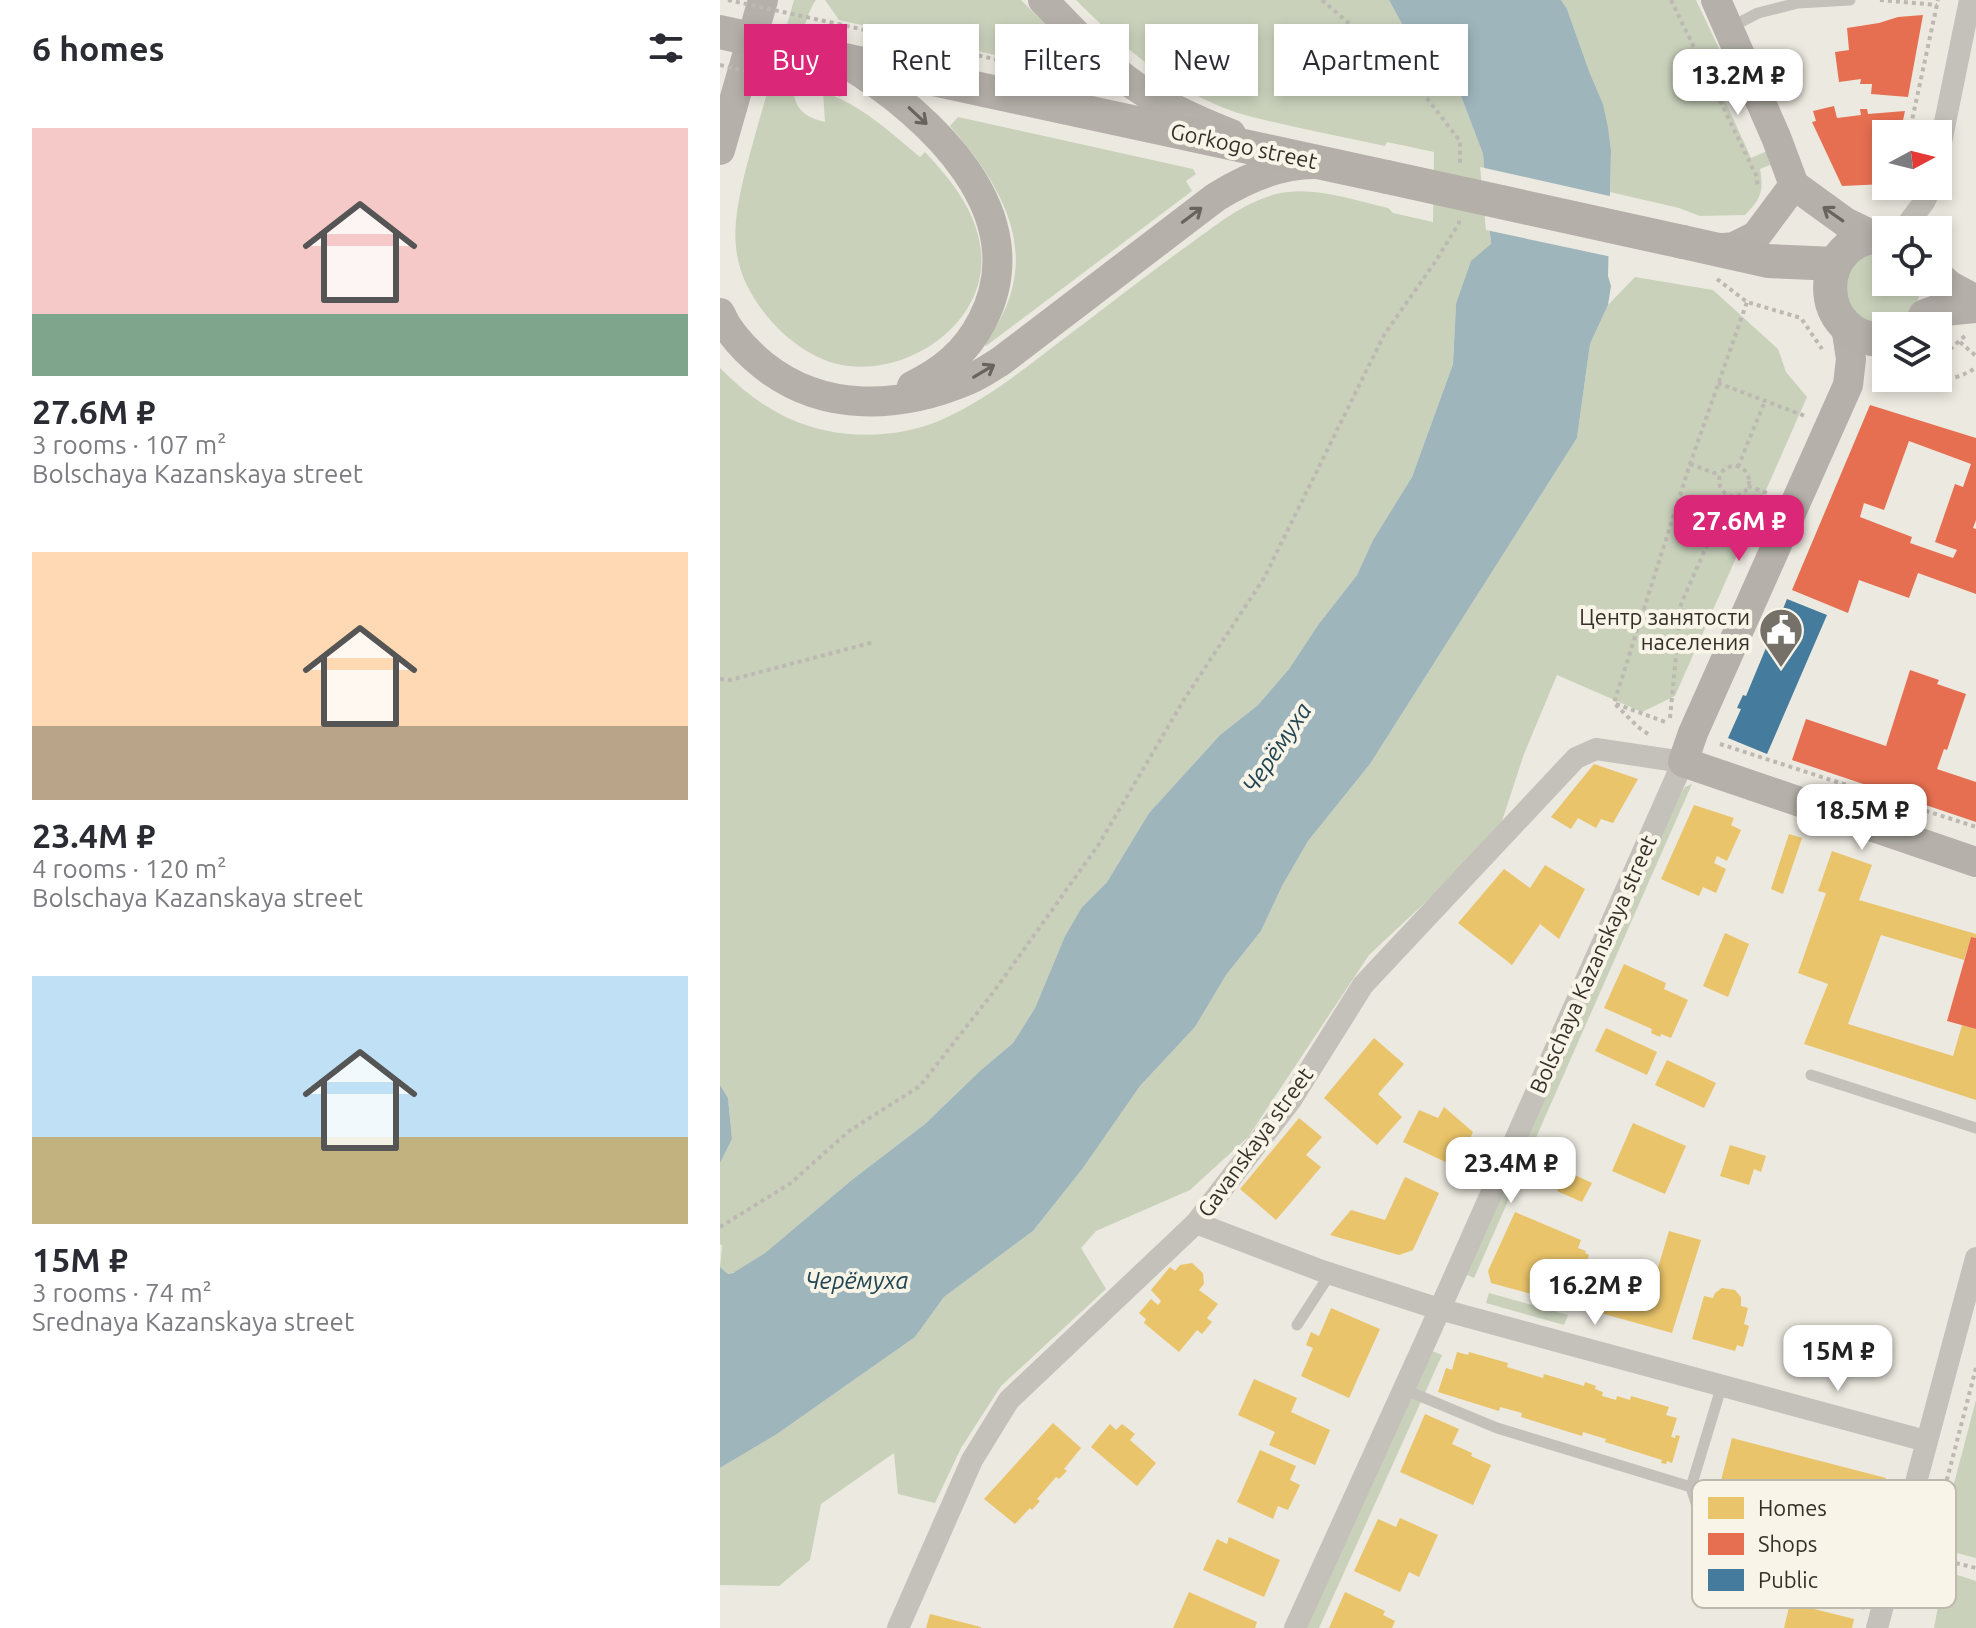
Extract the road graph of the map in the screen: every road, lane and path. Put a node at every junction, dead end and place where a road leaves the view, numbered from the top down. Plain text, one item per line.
1 (728, 0) edge
2 (763, 0) edge
3 (1043, 0) edge
4 (1322, 0) edge
5 (1671, 0) edge
6 (1716, 0) edge
7 (1850, 0) edge
8 (1880, 0) edge
9 (1970, 0) edge
10 (1937, 2) edge
11 (772, 24) edge
12 (1067, 24) edge
13 (1729, 28) junction
14 (720, 32) edge
15 (744, 37) edge
16 (847, 58) edge
17 (847, 60) edge
18 (744, 63) edge
19 (847, 64) edge
20 (720, 65) edge
21 (995, 73) edge
22 (1129, 80) edge
23 (1912, 120) edge
24 (1946, 120) edge
25 (720, 150) edge
26 (1328, 165) junction
27 (1460, 168) dead end
28 (1794, 185) junction
29 (1757, 192) dead end
30 (1925, 200) edge
31 (1459, 210) dead end
32 (1908, 216) edge
33 (1872, 230) edge
34 (1872, 238) edge
35 (1703, 255) junction
36 (1832, 278) junction
37 (1952, 289) edge
38 (1747, 302) junction
39 (1976, 304) edge
40 (1939, 312) edge
41 (720, 313) edge
42 (1846, 326) junction
43 (1976, 331) edge
44 (1872, 339) edge
45 (1960, 341) junction
46 (1952, 348) edge
47 (1824, 356) dead end
48 (1976, 356) edge
49 (1976, 367) edge
50 (1872, 370) edge
51 (1718, 383) junction
52 (1861, 386) junction
53 (828, 398) junction
54 (1765, 401) junction
55 (1808, 417) dead end
56 (1690, 464) junction
57 (1738, 467) junction
58 (1720, 475) junction
59 (1748, 486) junction
60 (1729, 495) junction
61 (1772, 495) dead end
62 (874, 642) dead end
63 (720, 679) edge
64 (1614, 703) junction
65 (1676, 725) junction
66 (1649, 735) dead end
67 (1683, 762) junction
68 (1976, 827) edge
69 (1976, 862) edge
70 (1811, 1075) dead end
71 (1976, 1128) edge
72 (1196, 1223) junction
73 (720, 1227) edge
74 (1976, 1258) edge
75 (1330, 1274) junction
76 (1439, 1309) junction
77 (1297, 1325) dead end
78 (1976, 1368) edge
79 (1722, 1385) junction
80 (1403, 1389) junction
81 (1926, 1441) junction
82 (1693, 1480) edge
83 (1916, 1480) edge
84 (1947, 1480) edge
85 (1692, 1484) edge
86 (1691, 1487) junction
87 (1692, 1490) edge
88 (1956, 1563) edge
89 (1976, 1568) edge
90 (1882, 1608) edge
91 (898, 1628) edge
92 (1295, 1628) edge
93 (1877, 1628) edge

1 - 11 path, bridge
2 - 25 main road
3 - 12 main road
4 - 27 path
5 - 29 path
6 - 13 main road
7 - 13 lane
8 - 10 path
9 - 24 street
10 - 23 path
13 - 28 main road
14 - 15 main road, Gorkogo street, bridge
16 - 21 path
17 - 26 main road, Gorkogo street
18 - 20 path, bridge
19 -> 53 main road
22 - 26 main road
26 - 35 main road, Gorkogo street, bridge
53 -> 26 main road
33 -> 28 main road
28 - 35 main road
30 - 32 street
31 - 73 path
34 - 36 main road
35 - 36 main road, Gorkogo street
35 - 38 path
36 - 42 main road
37 - 39 main road
38 - 47 path
38 - 51 path
39 - 40 main road
41 - 53 main road
42 - 44 main road
42 - 52 main road
43 - 45 path
45 - 46 path
45 - 48 path
49 - 52 path
50 - 52 main road
51 - 54 path
51 - 56 path
52 - 65 main road, Bolschaya Kazanskaya street
54 - 55 path
54 - 57 path
56 - 58 path
56 - 64 path
57 - 58 path
57 - 59 path
58 - 60 path
59 - 60 path
59 - 61 path
60 - 65 path
62 - 63 path
64 - 65 path
64 - 66 path
65 - 67 main road, Bolschaya Kazanskaya street
65 - 68 path
67 - 69 main road
67 - 72 street, Gavanskaya street
67 - 76 street, Bolschaya Kazanskaya street
70 - 71 lane
72 - 75 street
72 - 91 street, Gavanskaya street
74 - 81 street
75 - 76 street
75 - 77 lane
76 - 79 street
76 - 80 street, Bolschaya Kazanskaya street
78 - 84 path
79 - 81 street
79 - 82 lane
80 - 86 lane
80 - 92 street, Bolschaya Kazanskaya street
81 - 83 street
85 - 86 lane
86 - 87 lane
88 - 89 path
90 - 93 street

